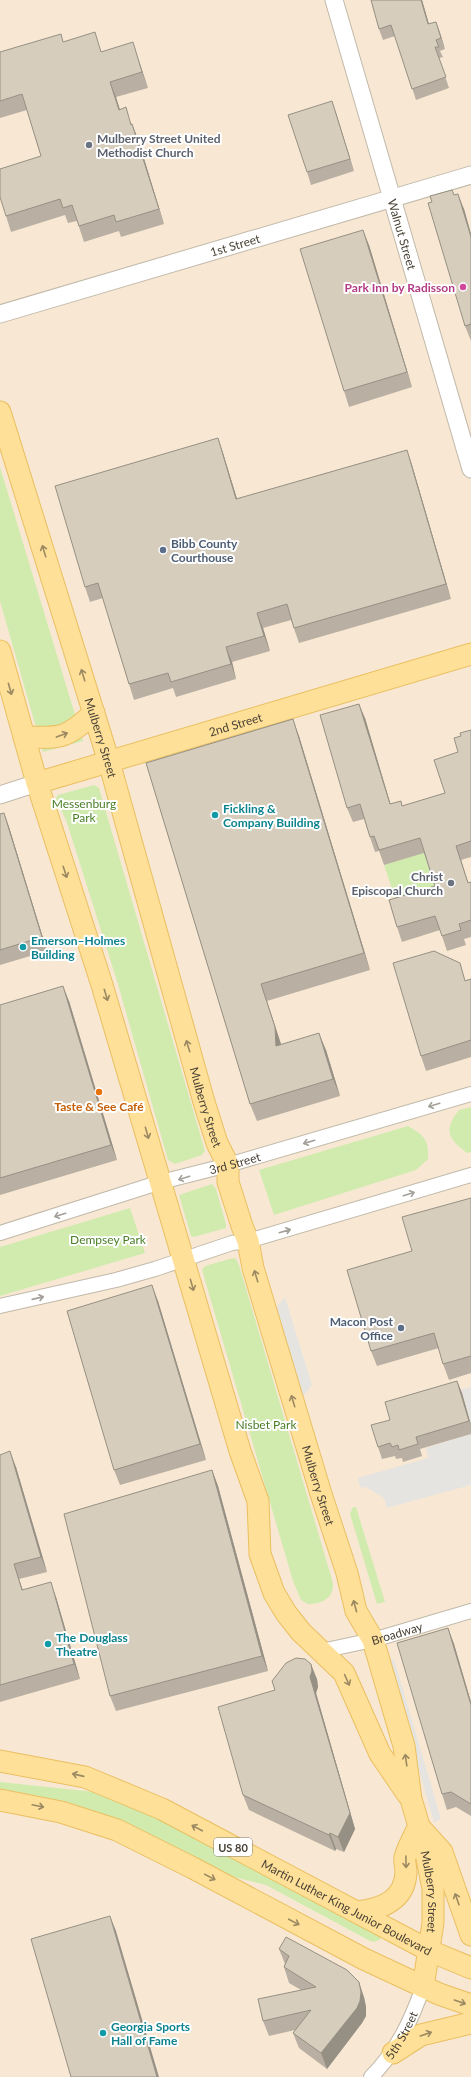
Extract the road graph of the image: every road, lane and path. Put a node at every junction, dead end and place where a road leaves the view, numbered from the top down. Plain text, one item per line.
1 (334, 0) edge
2 (471, 175) edge
3 (392, 198) junction
4 (0, 314) edge
5 (0, 412) edge
6 (471, 469) edge
7 (0, 651) edge
8 (471, 654) edge
9 (94, 713) junction
10 (24, 737) junction
11 (109, 762) junction
12 (37, 783) junction
13 (0, 795) edge
14 (471, 1094) edge
15 (228, 1165) junction
16 (471, 1175) edge
17 (161, 1182) junction
18 (0, 1233) edge
19 (248, 1241) junction
20 (184, 1259) junction
21 (0, 1306) edge
22 (471, 1611) edge
23 (373, 1640) junction
24 (321, 1651) junction
25 (0, 1761) edge
26 (411, 1799) junction
27 (0, 1800) edge
28 (419, 1826) junction
29 (357, 1912) junction
30 (471, 1935) edge
31 (430, 1951) junction
32 (471, 1968) edge
33 (423, 1987) junction
34 (471, 2005) edge
35 (471, 2023) edge
36 (392, 2053) junction
37 (371, 2077) edge

1 - 3 street, Walnut Street
2 - 3 street, 1st Street
3 - 4 street, 1st Street
3 - 6 street, Walnut Street
9 -> 5 main road, Mulberry Street
7 -> 10 main road, Mulberry Street
8 - 11 main road, 2nd Street
10 -> 9 main road
9 - 11 main road, Mulberry Street
10 - 12 main road, Mulberry Street
11 - 12 main road, 2nd Street
15 -> 11 main road, Mulberry Street
12 - 13 street, 2nd Street
12 -> 17 main road, Mulberry Street
14 -> 15 street, 3rd Street
15 -> 17 street, 3rd Street
15 - 19 main road, Mulberry Street
19 -> 16 street
17 -> 18 street, 3rd Street
17 - 20 main road, Mulberry Street
19 - 20 street
23 -> 19 main road, Mulberry Street
21 -> 20 street
20 -> 24 main road, Mulberry Street
22 - 23 street, Broadway
23 - 24 street, Broadway
26 -> 23 main road, Mulberry Street
24 -> 26 main road, Mulberry Street
29 -> 25 main road, Martin Luther King Junior Boulevard / US 80
26 - 28 main road, Mulberry Street
27 -> 33 main road
28 -> 29 main road
30 -> 28 main road
28 - 31 main road, Mulberry Street
29 - 31 main road, Martin Luther King Junior Boulevard / US 80
31 - 32 main road, Martin Luther King Junior Boulevard / US 80
31 - 33 main road, Mulberry Street
33 -> 34 main road
33 - 36 street, 5th Street
36 -> 35 main road
36 - 37 street, 5th Street

